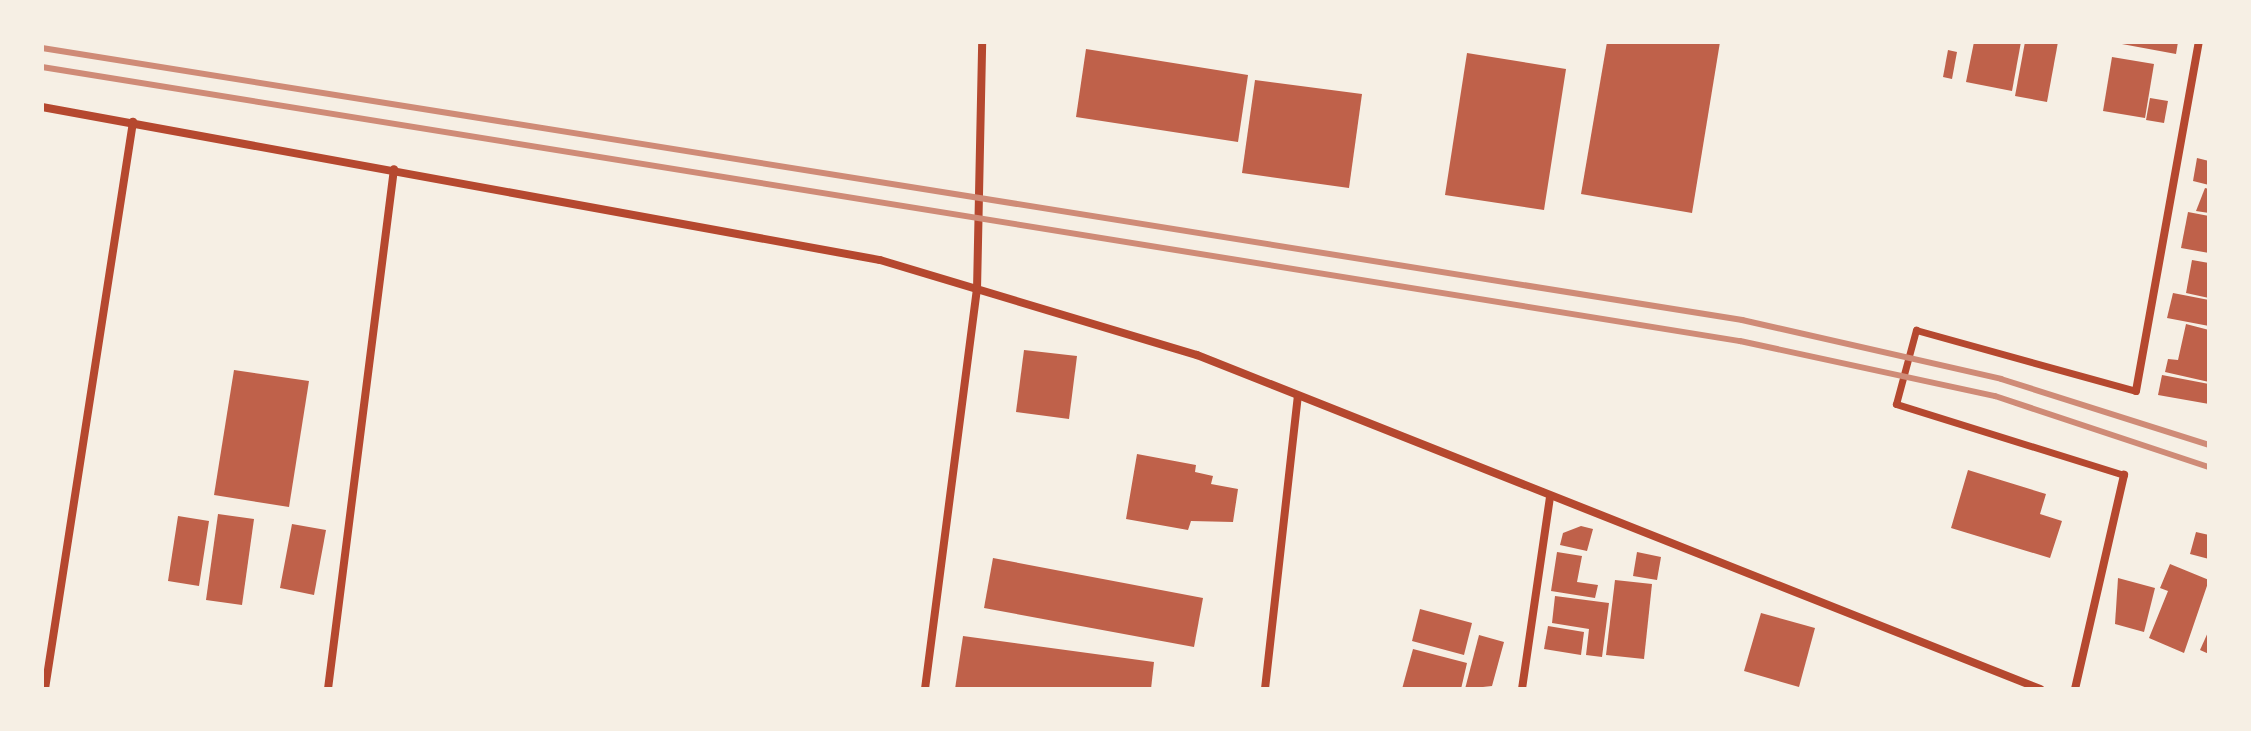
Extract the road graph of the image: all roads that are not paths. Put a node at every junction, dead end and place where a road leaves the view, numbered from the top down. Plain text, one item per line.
1 (982, 42) edge
2 (2199, 42) edge
3 (42, 107) edge
4 (133, 122) junction
5 (394, 169) junction
6 (977, 290) junction
7 (2136, 391) joint
8 (1298, 396) junction
9 (2124, 475) joint
10 (1550, 496) junction
11 (45, 689) edge
12 (328, 689) edge
13 (925, 689) edge
14 (1265, 689) edge
15 (1522, 689) edge
16 (2040, 689) edge
17 (2075, 689) edge

1 - 6 street
2 - 7 street
3 - 4 street
4 - 5 street
4 - 11 street
5 - 6 street
5 - 12 street
6 - 8 street
6 - 13 street
7 - 9 street
8 - 10 street
8 - 14 street
9 - 17 street
10 - 15 street
10 - 16 street

